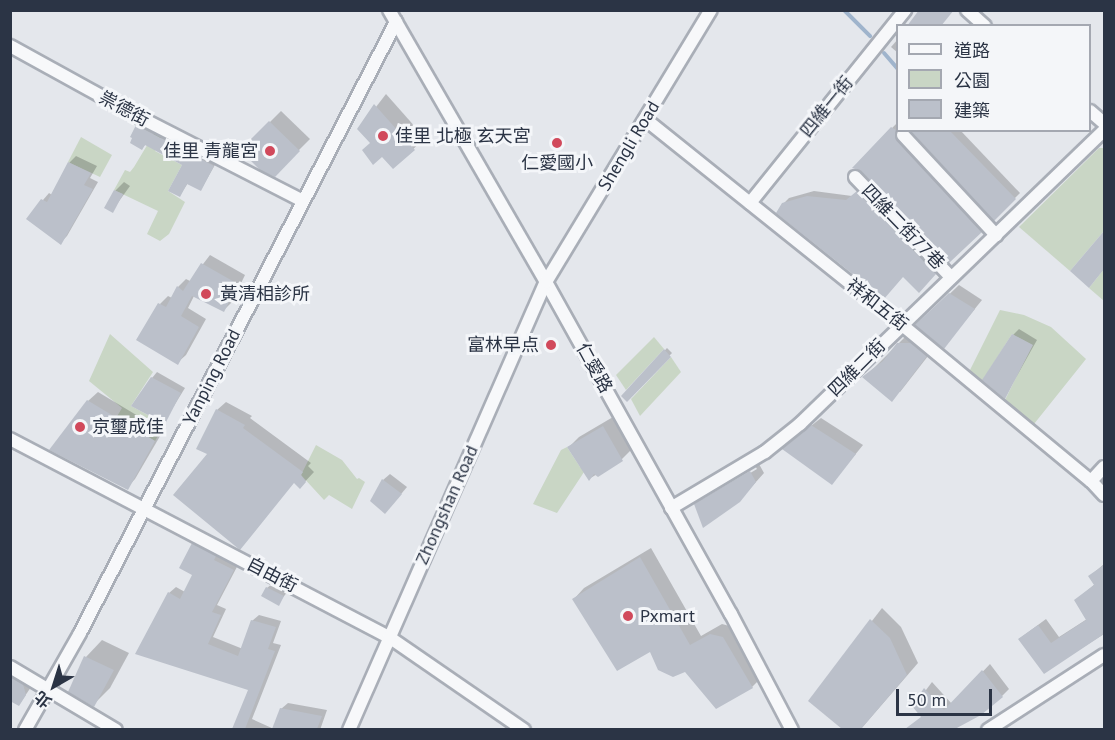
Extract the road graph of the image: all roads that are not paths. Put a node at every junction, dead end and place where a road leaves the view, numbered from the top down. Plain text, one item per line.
1 (389, 10) edge
2 (711, 10) edge
3 (904, 10) edge
4 (967, 10) edge
5 (396, 22) junction
6 (983, 24) edge
7 (10, 46) edge
8 (1091, 113) edge
9 (645, 119) junction
10 (1104, 123) edge
11 (1104, 130) edge
12 (903, 135) dead end
13 (855, 177) dead end
14 (303, 201) junction
15 (750, 203) junction
16 (996, 235) junction
17 (951, 278) junction
18 (546, 282) junction
19 (901, 324) junction
20 (10, 439) edge
21 (1104, 467) edge
22 (1091, 481) junction
23 (1104, 495) edge
24 (671, 508) junction
25 (145, 509) junction
26 (389, 637) junction
27 (1104, 655) edge
28 (10, 667) edge
29 (49, 690) junction
30 (25, 729) edge
31 (116, 729) edge
32 (348, 729) edge
33 (524, 729) edge
34 (792, 729) edge
35 (988, 729) edge

1 - 5 street, 仁愛路
2 - 9 street, Shengli Road
3 - 15 street, 四維一街
4 - 6 street
5 - 14 street, Yanping Road
5 - 18 street, 仁愛路
7 - 14 street, 祟德街
8 - 10 street
9 - 15 street, 祥和五街
9 - 18 street, Shengli Road
11 - 16 street, 四維二街
12 - 16 street
13 - 17 street, 四維二街77巷
14 - 25 street, Yanping Road
15 - 19 street, 祥和五街
16 - 17 street, 四維二街
17 - 19 street, 四維二街
18 - 24 street, 仁愛路
18 - 26 street, Zhongshan Road
19 - 22 street, 祥和五街
19 - 24 street, 四維二街
20 - 25 street, 自由街
21 - 22 street
22 - 23 street, 祥和五街
24 - 34 street, 仁愛路
25 - 26 street, 自由街
25 - 29 street, Yanping Road
26 - 32 street, Zhongshan Road
26 - 33 street, 自由街
27 - 35 street
28 - 29 street
29 - 30 street, Yanping Road
29 - 31 street

